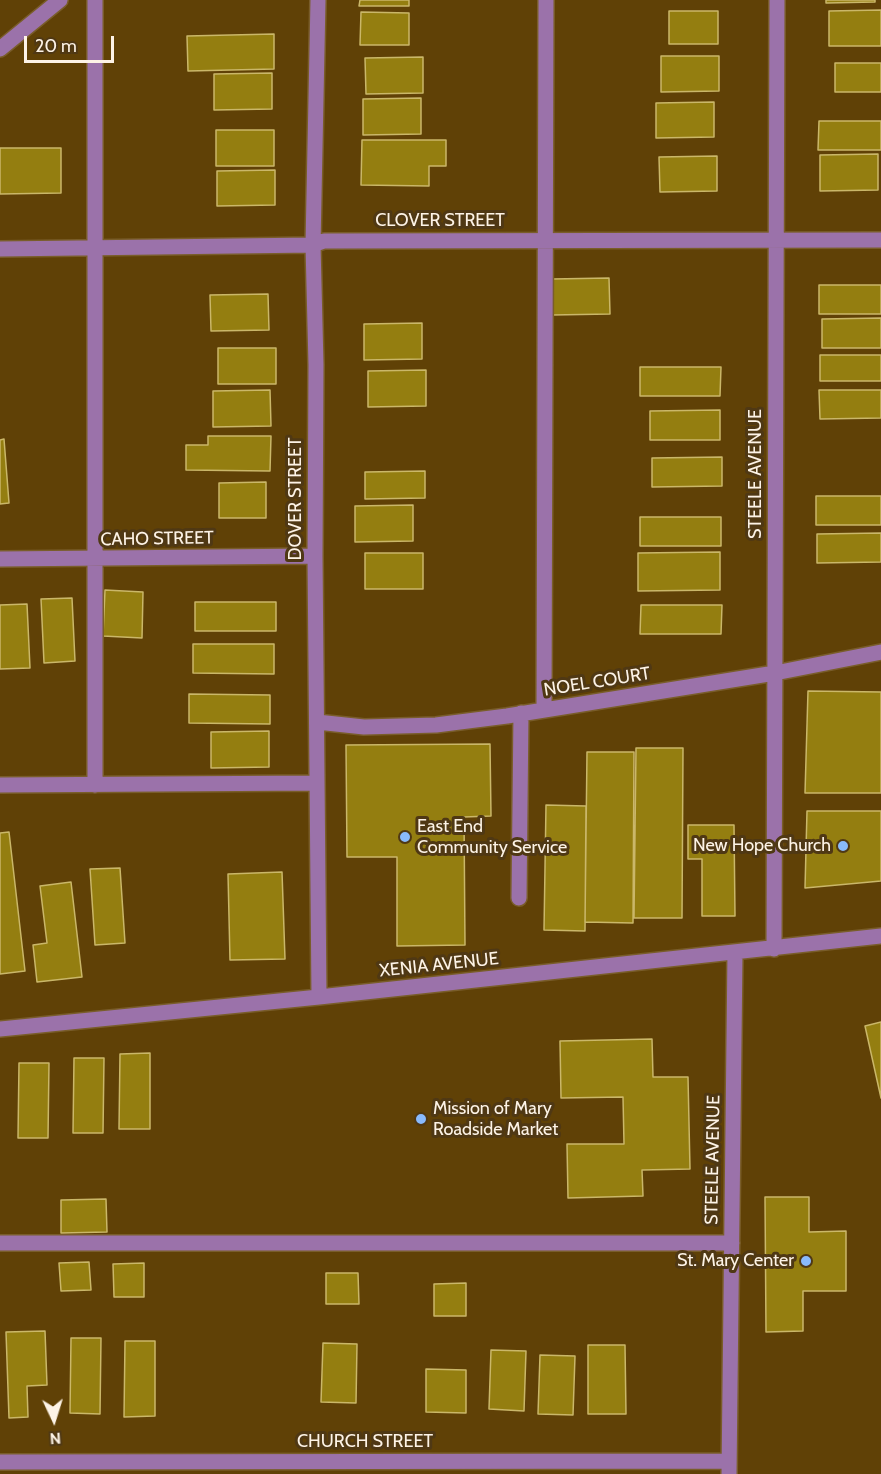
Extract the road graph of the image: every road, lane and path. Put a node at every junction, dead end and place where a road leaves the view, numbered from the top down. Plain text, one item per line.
1 (60, 0) edge
2 (95, 0) edge
3 (318, 0) edge
4 (546, 0) edge
5 (777, 0) edge
6 (0, 49) edge
7 (776, 240) junction
8 (881, 240) edge
9 (545, 241) junction
10 (313, 245) junction
11 (94, 247) junction
12 (0, 249) edge
13 (315, 556) junction
14 (0, 559) edge
15 (94, 559) junction
16 (881, 652) edge
17 (775, 673) junction
18 (544, 710) junction
19 (521, 713) junction
20 (317, 722) junction
21 (317, 783) junction
22 (95, 784) junction
23 (0, 785) edge
24 (519, 898) dead end
25 (881, 936) edge
26 (774, 949) junction
27 (735, 954) junction
28 (319, 998) junction
29 (0, 1029) edge
30 (0, 1243) edge
31 (732, 1243) junction
32 (0, 1462) edge
33 (729, 1467) edge

1 - 6 street
2 - 11 street
3 - 10 street, DOVER STREET
4 - 9 street
5 - 7 street, STEELE AVENUE
7 - 8 street, CLOVER STREET
7 - 9 street, CLOVER STREET
7 - 17 street, STEELE AVENUE
9 - 10 street, CLOVER STREET
9 - 18 street
10 - 11 street, CLOVER STREET
10 - 13 street, DOVER STREET
11 - 12 street, CLOVER STREET
11 - 15 street
13 - 15 street, CAHO STREET
13 - 20 street, DOVER STREET
14 - 15 street, CAHO STREET
15 - 22 street
16 - 17 street, NOEL COURT
17 - 18 street, NOEL COURT
17 - 26 street, STEELE AVENUE
18 - 19 street, NOEL COURT
19 - 20 street, NOEL COURT
19 - 24 street
20 - 21 street, DOVER STREET
21 - 22 street
21 - 28 street, DOVER STREET
22 - 23 street
25 - 26 street, XENIA AVENUE
26 - 27 street, XENIA AVENUE
27 - 28 street, XENIA AVENUE
27 - 31 street, STEELE AVENUE
28 - 29 street, XENIA AVENUE
30 - 31 street
31 - 33 street, STEELE AVENUE
32 - 33 street, CHURCH STREET

